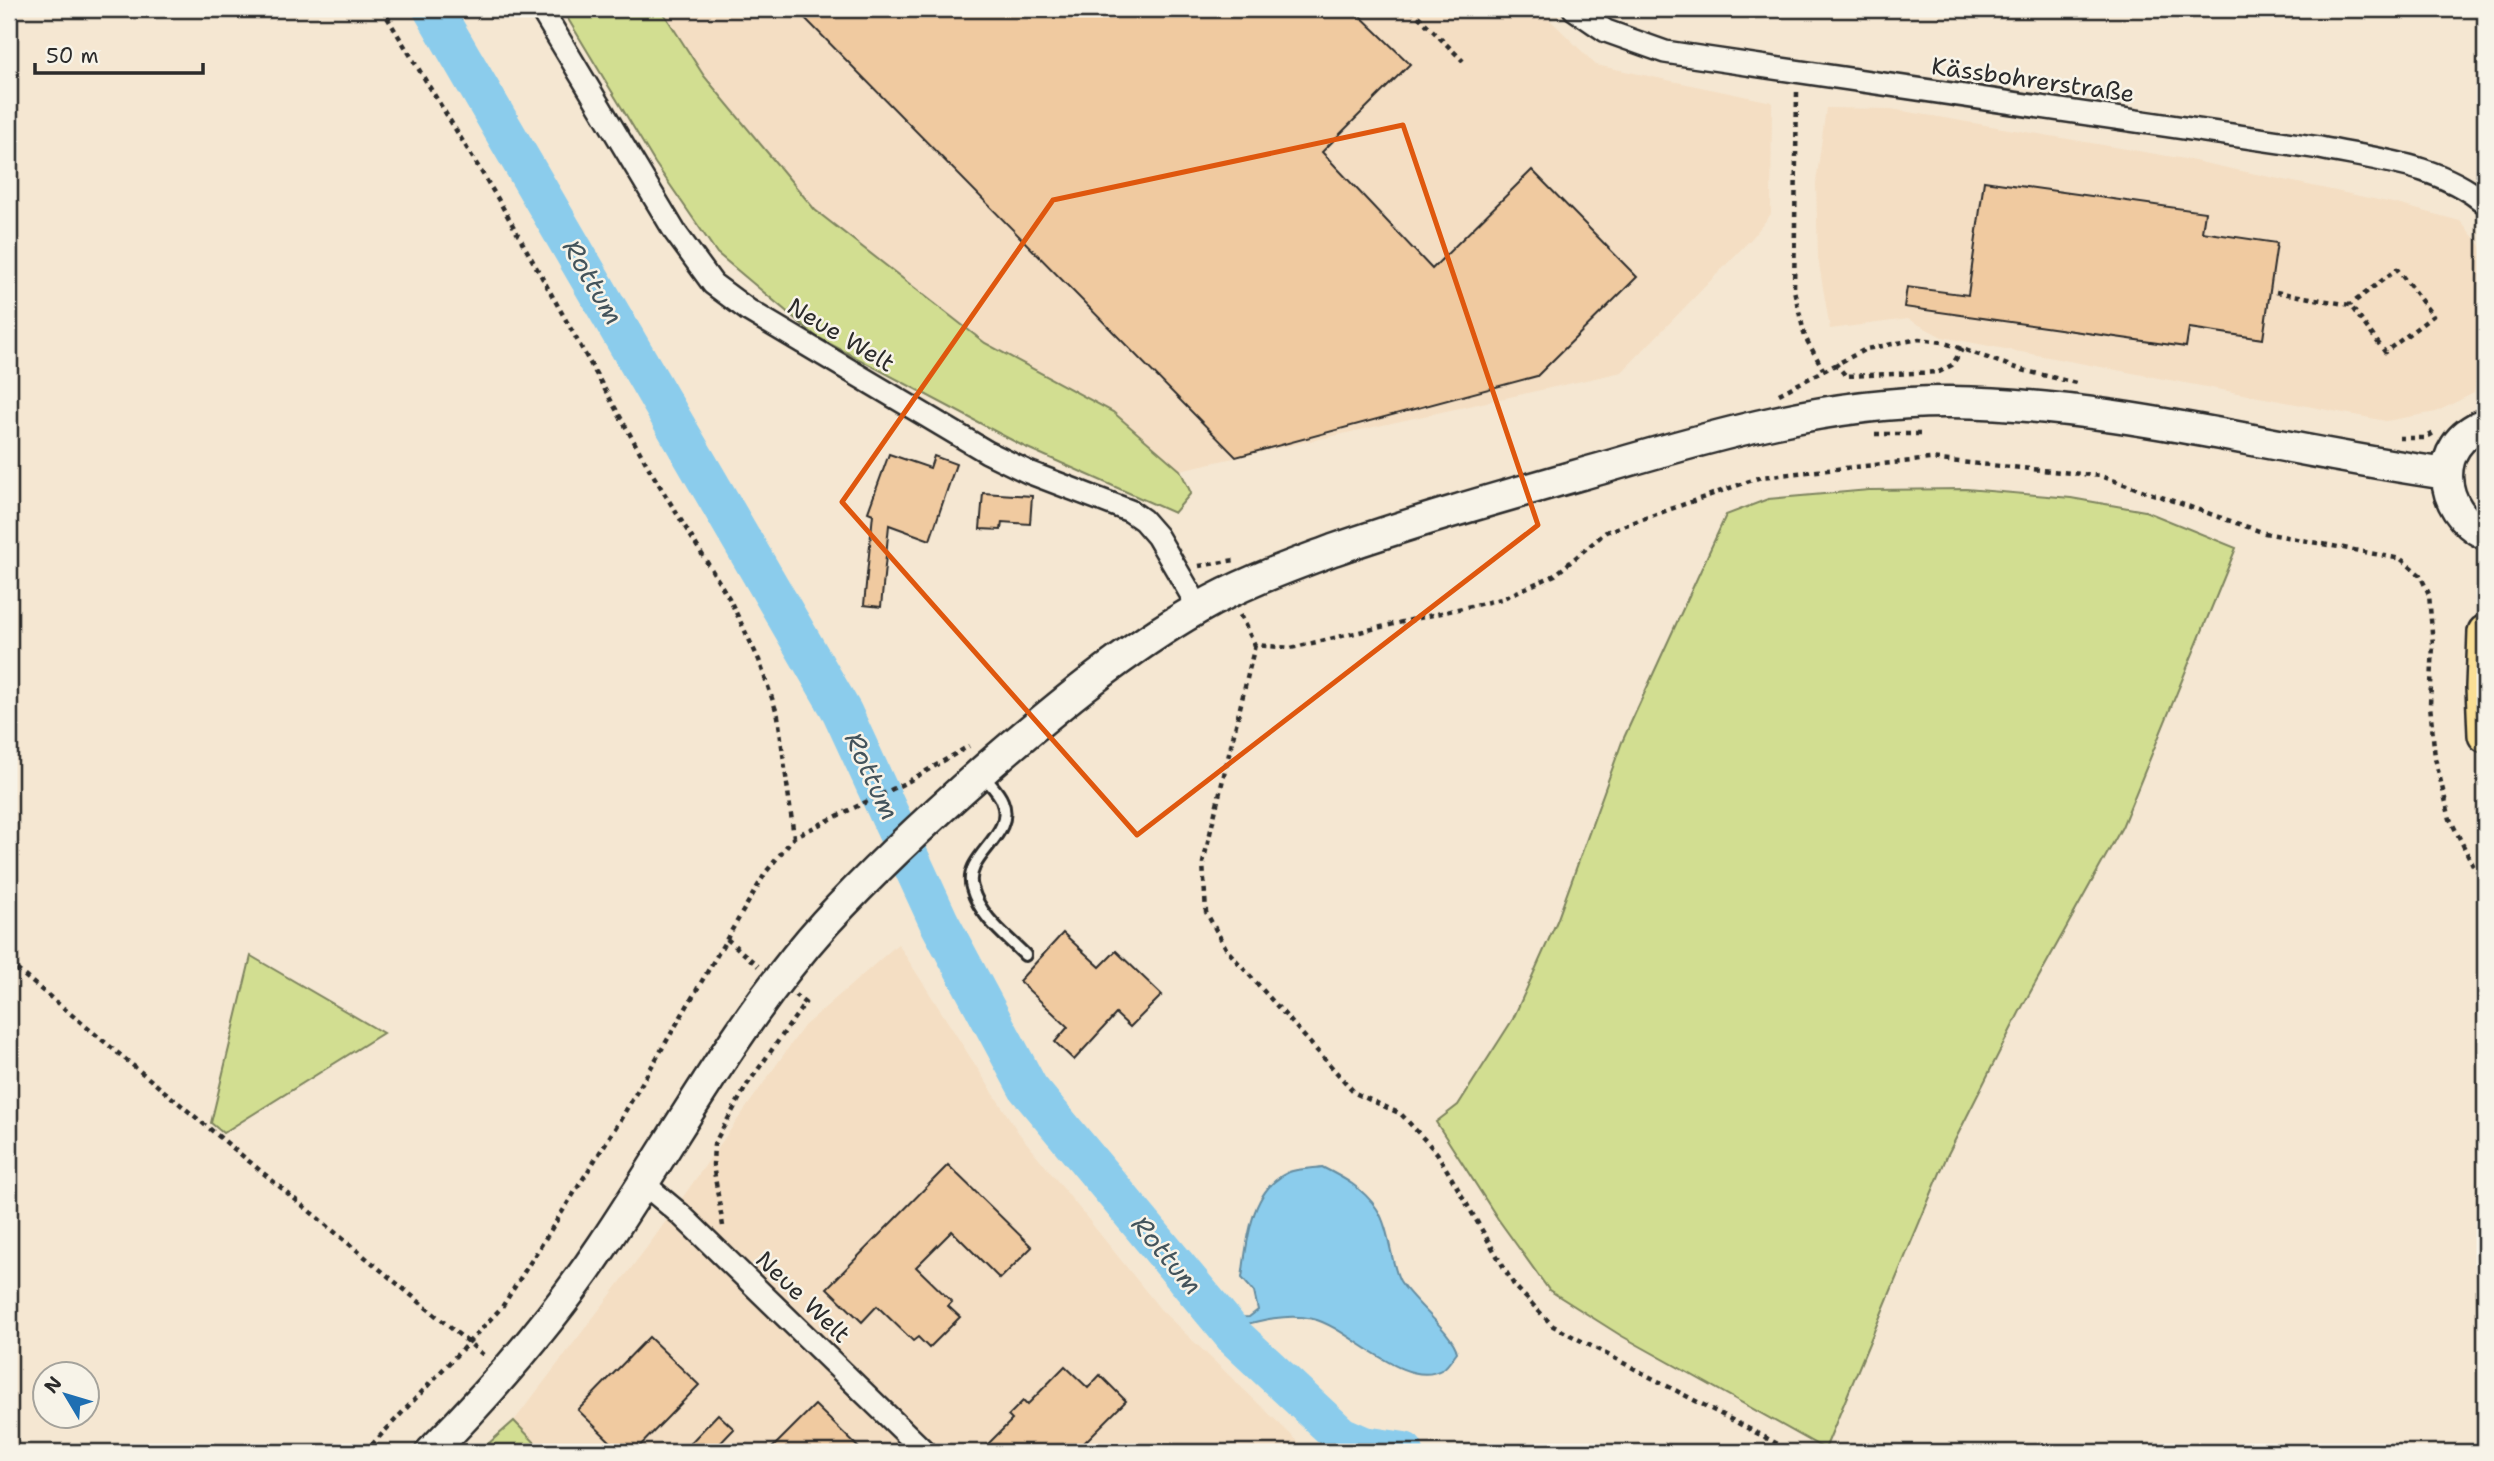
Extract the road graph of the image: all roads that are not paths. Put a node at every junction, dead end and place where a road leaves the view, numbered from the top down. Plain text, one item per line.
1 (541, 9) edge
2 (1574, 9) edge
3 (2485, 203) edge
4 (2485, 424) edge
5 (2447, 474) junction
6 (2485, 534) edge
7 (1199, 608) junction
8 (2485, 632) edge
9 (2485, 735) edge
10 (981, 773) junction
11 (1026, 955) dead end
12 (643, 1183) junction
13 (430, 1452) edge
14 (925, 1452) edge

1 - 7 street, Neue Welt
2 - 3 street, Kässbohrerstraße
4 - 5 main road
5 - 6 main road
5 - 7 main road
7 - 10 main road
8 - 9 highway
10 - 11 lane
10 - 12 main road
12 - 13 main road
12 - 14 street, Neue Welt

